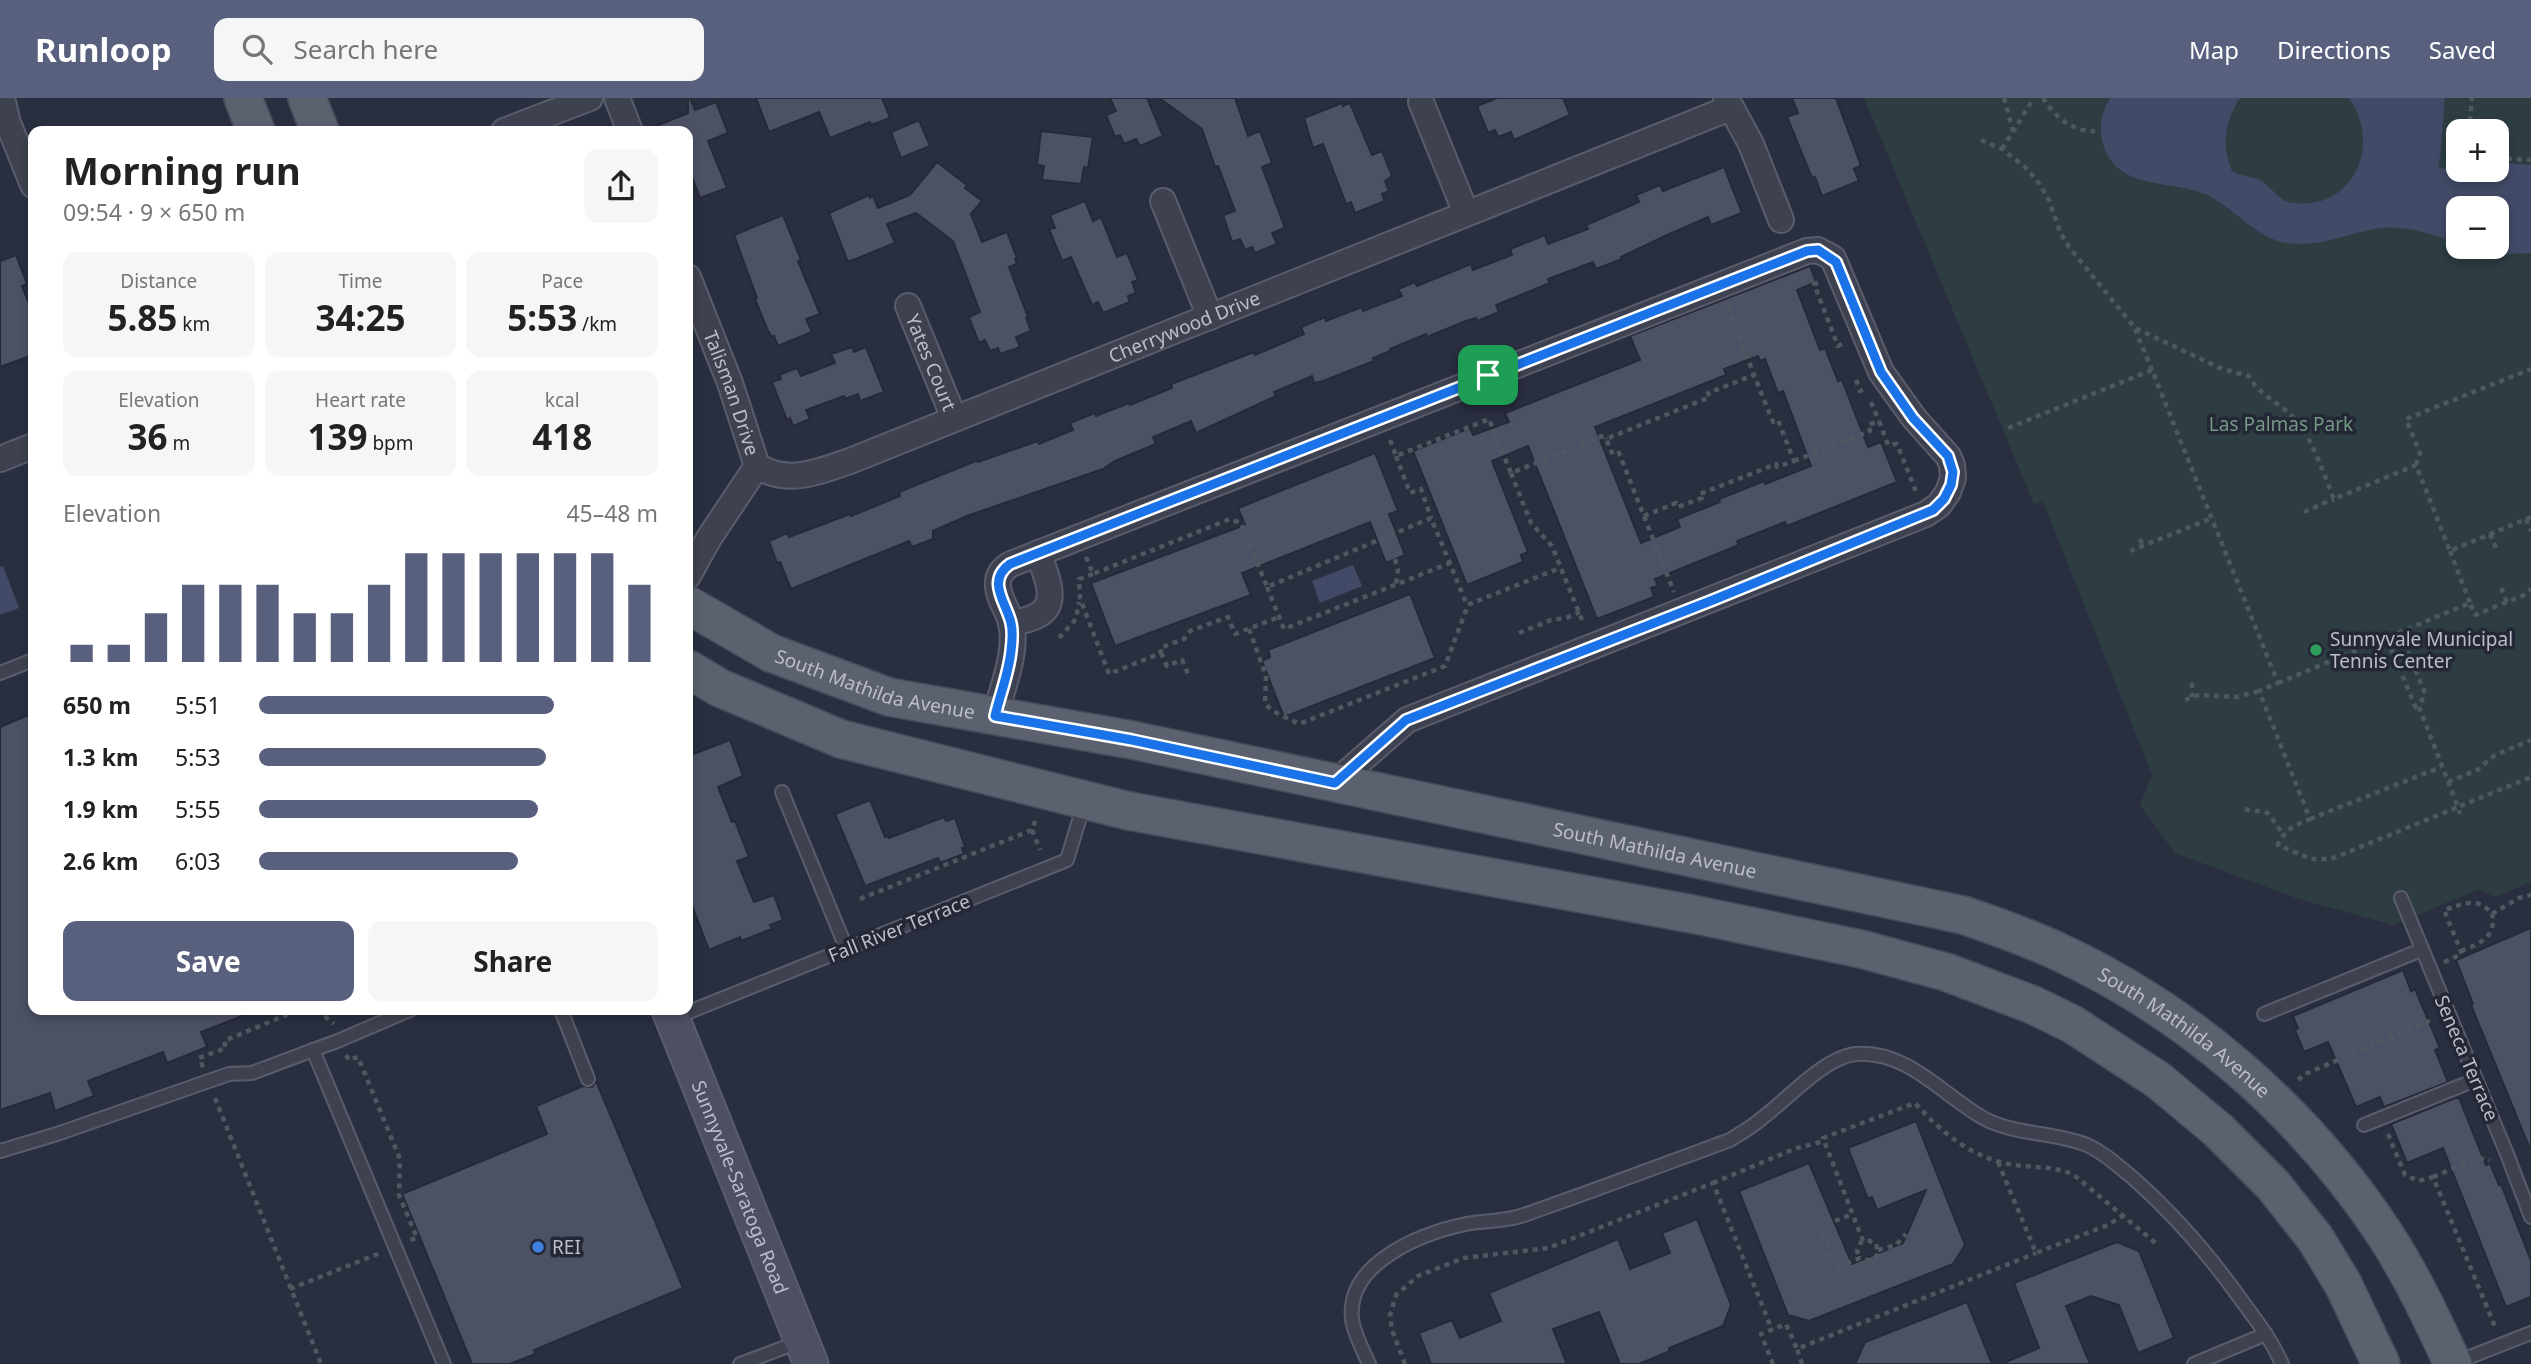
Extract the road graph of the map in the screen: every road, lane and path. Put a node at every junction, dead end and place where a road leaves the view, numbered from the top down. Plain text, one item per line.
1 (243, 98) edge
2 (307, 98) edge
3 (590, 98) edge
4 (617, 98) edge
5 (2004, 98) edge
6 (2034, 98) edge
7 (2043, 98) edge
8 (2472, 98) edge
9 (1, 102) edge
10 (1421, 102) dead end
11 (1728, 103) edge
12 (2470, 119) edge
13 (254, 126) edge
14 (318, 126) edge
15 (517, 126) edge
16 (628, 126) edge
17 (2014, 131) junction
18 (2095, 131) dead end
19 (1981, 140) dead end
20 (2002, 149) junction
21 (2509, 159) edge
22 (2531, 160) edge
23 (28, 172) edge
24 (1163, 201) dead end
25 (1466, 213) junction
26 (1781, 220) dead end
27 (1719, 285) junction
28 (693, 292) edge
29 (908, 306) dead end
30 (1210, 317) junction
31 (2135, 328) junction
32 (2531, 369) edge
33 (2152, 370) junction
34 (1754, 375) junction
35 (1381, 417) junction
36 (954, 418) junction
37 (2008, 428) dead end
38 (1606, 439) junction
39 (28, 448) edge
40 (1396, 456) junction
41 (0, 459) edge
42 (1794, 461) junction
43 (2416, 465) junction
44 (757, 466) junction
45 (1511, 473) junction
46 (2334, 499) junction
47 (2304, 512) dead end
48 (1925, 514) junction
49 (1644, 516) junction
50 (1431, 518) junction
51 (2212, 518) junction
52 (2528, 518) edge
53 (2531, 531) edge
54 (2490, 534) junction
55 (1078, 537) junction
56 (2140, 539) dead end
57 (2143, 546) junction
58 (2496, 548) dead end
59 (2130, 551) dead end
60 (2450, 551) junction
61 (1038, 553) junction
62 (1395, 559) dead end
63 (1450, 564) junction
64 (693, 567) edge
65 (1560, 568) junction
66 (1093, 574) junction
67 (1396, 585) junction
68 (1267, 587) junction
69 (2501, 588) dead end
70 (2531, 591) edge
71 (1080, 598) junction
72 (2507, 602) junction
73 (2470, 603) junction
74 (1468, 605) junction
75 (693, 608) edge
76 (1580, 612) junction
77 (1682, 612) junction
78 (1279, 617) junction
79 (1011, 624) junction
80 (1249, 629) junction
81 (1519, 633) dead end
82 (2400, 633) junction
83 (1059, 638) dead end
84 (2387, 639) junction
85 (1593, 647) junction
86 (1161, 653) junction
87 (1447, 661) junction
88 (28, 662) edge
89 (693, 672) edge
90 (0, 673) edge
91 (1452, 673) dead end
92 (1188, 674) dead end
93 (2192, 683) dead end
94 (2278, 683) junction
95 (2259, 691) junction
96 (2192, 697) junction
97 (2185, 700) dead end
98 (2419, 707) junction
99 (995, 716) junction
100 (2531, 740) edge
101 (2441, 767) junction
102 (2531, 777) edge
103 (2448, 782) junction
104 (1335, 783) junction
105 (782, 792) dead end
106 (1086, 800) junction
107 (2459, 807) junction
108 (2245, 809) dead end
109 (1039, 811) dead end
110 (2460, 814) dead end
111 (2310, 819) junction
112 (1032, 830) junction
113 (2283, 834) junction
114 (1040, 850) dead end
115 (2531, 895) edge
116 (860, 898) dead end
117 (2401, 898) dead end
118 (2492, 914) junction
119 (847, 950) junction
120 (2421, 950) junction
121 (2460, 951) junction
122 (2449, 974) dead end
123 (693, 1006) edge
124 (2448, 1013) junction
125 (2264, 1014) dead end
126 (286, 1015) edge
127 (399, 1015) edge
128 (563, 1015) edge
129 (670, 1015) edge
130 (313, 1050) junction
131 (588, 1079) dead end
132 (2298, 1080) dead end
133 (2475, 1080) junction
134 (208, 1081) junction
135 (2382, 1118) junction
136 (2364, 1125) dead end
137 (1824, 1141) junction
138 (0, 1151) edge
139 (2507, 1154) junction
140 (1998, 1162) junction
141 (2433, 1177) junction
142 (1713, 1183) junction
143 (1853, 1214) junction
144 (2124, 1215) junction
145 (2531, 1217) edge
146 (1835, 1221) dead end
147 (1823, 1233) dead end
148 (1906, 1234) dead end
149 (1863, 1241) junction
150 (2158, 1245) dead end
151 (1878, 1250) junction
152 (2036, 1253) junction
153 (1860, 1258) junction
154 (1825, 1265) dead end
155 (1837, 1267) dead end
156 (1772, 1330) junction
157 (2496, 1330) dead end
158 (2531, 1333) edge
159 (2266, 1334) junction
160 (1797, 1349) junction
161 (806, 1353) edge
162 (321, 1364) edge
163 (444, 1364) edge
164 (740, 1364) edge
165 (1368, 1364) edge
166 (1405, 1364) edge
167 (1773, 1364) edge
168 (1802, 1364) edge
169 (2194, 1364) edge
170 (2282, 1364) edge
171 (2381, 1364) edge
172 (2453, 1364) edge

1 - 13 main road
2 - 14 main road
3 - 15 street
4 - 16 street
5 - 17 path
6 - 17 path
7 - 18 path
8 - 12 path
9 - 23 street
10 - 25 street
11 - 25 street, Cherrywood Drive
11 - 26 street
17 - 20 path
19 - 20 path
20 - 31 path
21 - 22 path
24 - 30 street
25 - 30 street, Cherrywood Drive
27 - 34 path
27 - 35 street
27 - 48 street
28 - 44 street, Talisman Drive
29 - 36 street, Yates Court
30 - 36 street, Cherrywood Drive
31 - 33 path
31 - 46 path
32 - 43 path
33 - 37 path
33 - 51 path
34 - 38 path
34 - 42 path
35 - 40 path
35 - 55 street
36 - 44 street, Cherrywood Drive
38 - 45 path
38 - 49 path
39 - 41 street
40 - 45 path
40 - 50 path
42 - 48 path
42 - 49 path
43 - 46 path
43 - 60 path
44 - 64 street
45 - 65 path
46 - 47 path
48 - 77 street
49 - 77 path
50 - 63 path
50 - 68 path
51 - 57 path
51 - 94 path
52 - 53 path
52 - 54 path
54 - 58 path
54 - 60 path
55 - 61 street
55 - 66 path
56 - 57 path
57 - 59 path
60 - 73 path
61 - 79 street
61 - 79 street
62 - 67 path
63 - 67 path
63 - 74 path
65 - 74 path
65 - 76 path
66 - 68 path
66 - 71 path
67 - 78 path
68 - 78 path
69 - 72 path
70 - 72 path
71 - 83 path
71 - 86 path
72 - 73 path
73 - 82 path
74 - 87 path
75 - 99 main road, South Mathilda Avenue
76 - 81 path
76 - 85 path
77 - 85 street
78 - 80 path
79 - 99 street
80 - 86 path
80 - 87 path
82 - 84 path
82 - 98 path
84 - 94 path
84 - 98 path
85 - 104 street
86 - 92 path
87 - 91 path
88 - 90 lane
89 - 106 main road
93 - 96 path
94 - 95 path
95 - 96 path
95 - 111 path
96 - 97 path
98 - 101 path
99 - 104 main road, South Mathilda Avenue
100 - 103 path
101 - 103 path
101 - 111 path
102 - 107 path
103 - 107 path
104 - 172 main road, South Mathilda Avenue
105 - 119 lane
106 - 119 lane, Fall River Terrace
106 - 171 main road
107 - 110 path
107 - 113 path
108 - 113 path
109 - 112 path
111 - 113 path
112 - 114 path
112 - 116 path
115 - 118 path
117 - 120 lane, Seneca Terrace
118 - 121 path
118 - 121 path
119 - 123 lane, Fall River Terrace
120 - 124 lane, Seneca Terrace
120 - 125 lane
121 - 122 path
124 - 132 path
124 - 133 lane, Seneca Terrace
126 - 134 path
127 - 130 lane
128 - 131 lane
129 - 161 main road, Sunnyvale-Saratoga Road
130 - 134 lane
130 - 163 lane
133 - 135 lane
133 - 139 lane, Seneca Terrace
134 - 138 lane
134 - 162 path
135 - 136 lane
135 - 141 path
137 - 140 path
137 - 142 path
137 - 143 path
139 - 141 path
139 - 145 lane, Seneca Terrace
140 - 144 path
140 - 152 path
141 - 157 path
142 - 156 path
142 - 166 path
143 - 146 path
143 - 149 path
144 - 150 path
144 - 152 path
147 - 154 path
148 - 151 path
149 - 151 path
149 - 153 path
151 - 153 path
152 - 160 path
153 - 155 path
156 - 160 path
156 - 167 path
158 - 172 lane
159 - 165 lane
159 - 169 lane
159 - 170 lane
160 - 168 path
161 - 164 lane

